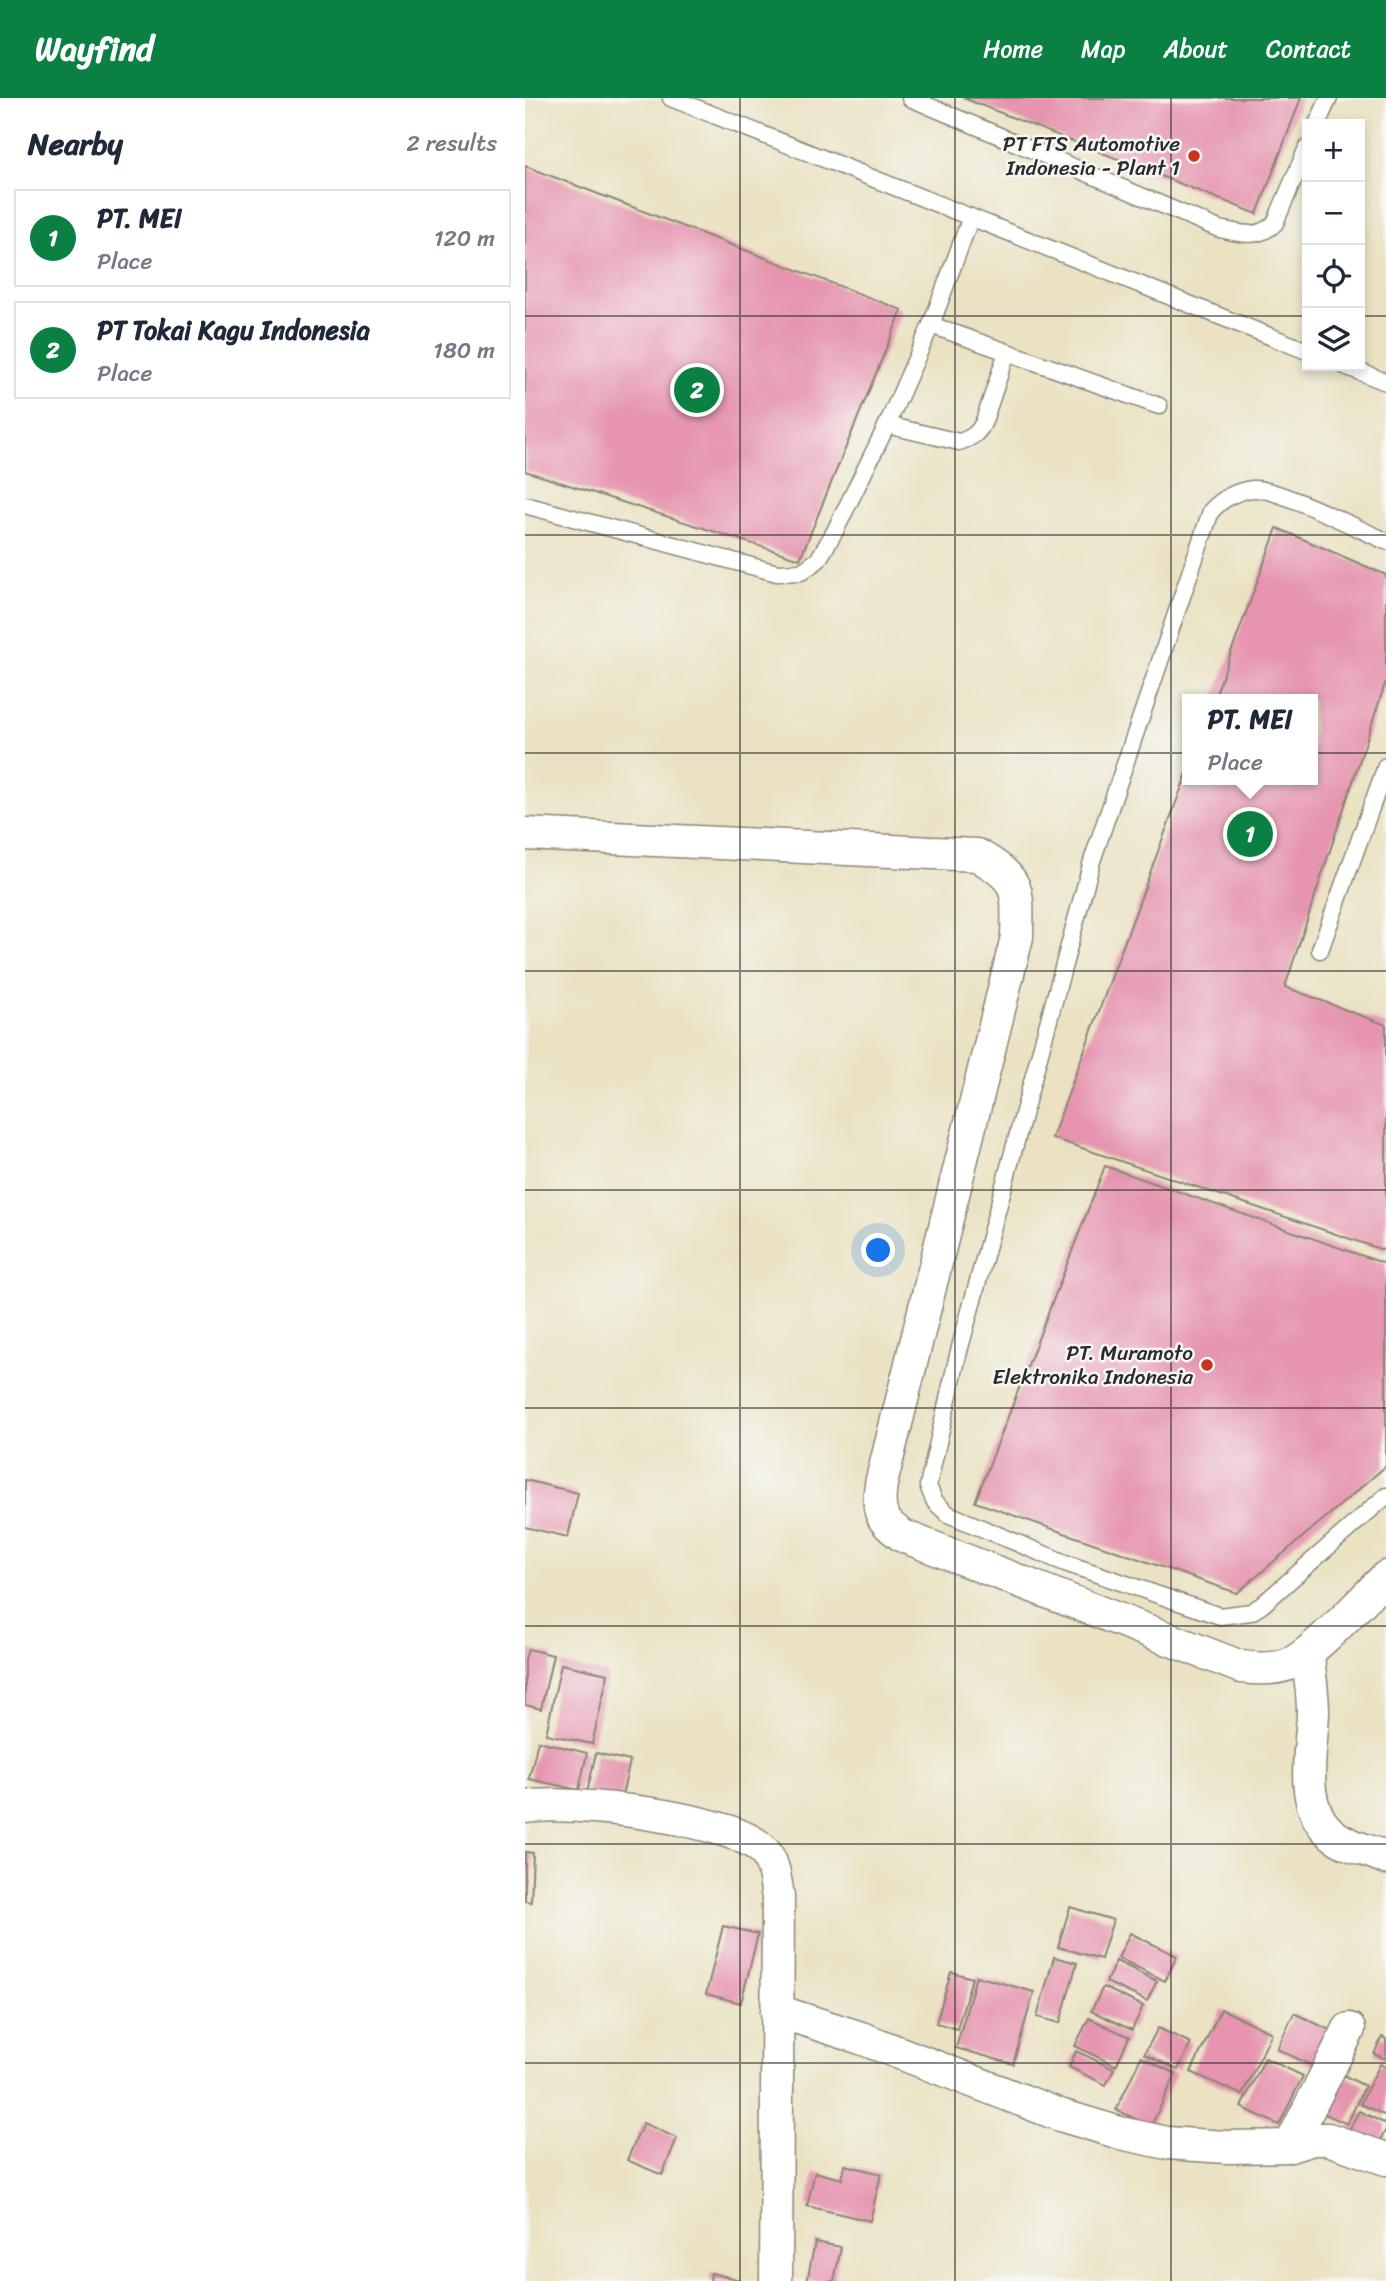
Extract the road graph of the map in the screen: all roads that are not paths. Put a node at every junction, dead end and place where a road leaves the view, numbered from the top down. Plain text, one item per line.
1 (671, 98) edge
2 (911, 98) edge
3 (1329, 98) edge
4 (1319, 119) edge
5 (1302, 160) edge
6 (971, 217) junction
7 (931, 325) junction
8 (1302, 349) edge
9 (1007, 352) junction
10 (1358, 371) edge
11 (1386, 382) edge
12 (1159, 406) dead end
13 (887, 425) junction
14 (525, 505) edge
15 (1386, 541) edge
16 (1386, 766) edge
17 (525, 834) edge
18 (1320, 950) dead end
19 (1386, 1496) edge
20 (1386, 1577) edge
21 (1308, 1653) junction
22 (525, 1808) edge
23 (1386, 1857) edge
24 (777, 2011) junction
25 (1349, 2029) dead end
26 (1290, 2146) junction
27 (1386, 2159) edge
28 (776, 2281) edge

1 - 6 lane
2 - 5 lane
3 - 4 lane
6 - 7 lane
6 - 8 lane
7 - 9 lane
7 - 13 lane
9 - 12 lane
9 - 13 lane
10 - 11 lane
13 - 14 lane
15 - 19 lane
16 - 18 lane
17 - 21 street
20 - 21 street
21 - 23 street
22 - 24 street
24 - 26 street
24 - 28 street
25 - 26 street
26 - 27 street

